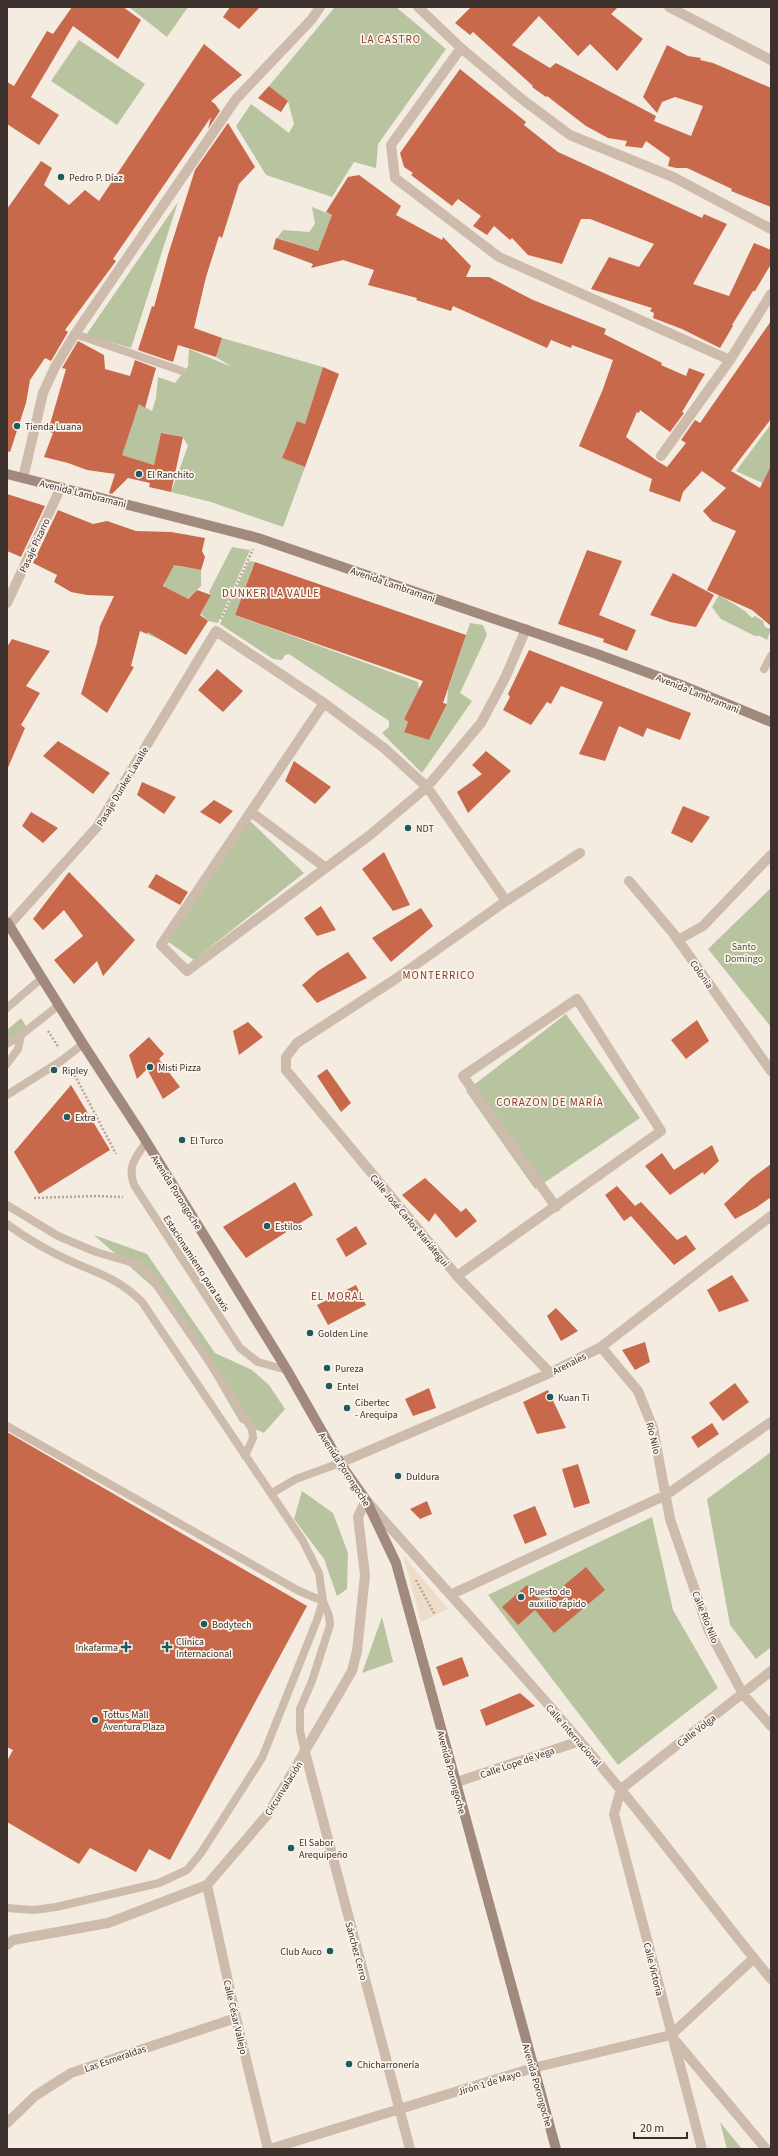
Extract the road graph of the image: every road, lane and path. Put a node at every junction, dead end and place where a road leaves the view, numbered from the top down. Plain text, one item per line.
1 (320, 7) edge
2 (418, 7) edge
3 (669, 7) edge
4 (461, 48) junction
5 (771, 60) edge
6 (771, 228) edge
7 (771, 294) edge
8 (75, 334) junction
9 (730, 360) junction
10 (182, 371) dead end
11 (661, 456) dead end
12 (7, 474) edge
13 (23, 478) junction
14 (60, 487) junction
15 (258, 538) junction
16 (7, 603) edge
17 (526, 629) junction
18 (216, 631) junction
19 (771, 656) edge
20 (764, 669) dead end
21 (324, 703) junction
22 (771, 722) edge
23 (427, 787) junction
24 (251, 812) junction
25 (580, 853) dead end
26 (771, 855) edge
27 (326, 868) junction
28 (629, 881) dead end
29 (506, 901) junction
30 (8, 924) edge
31 (678, 940) junction
32 (42, 978) junction
33 (58, 1005) junction
34 (7, 1008) edge
35 (40, 1020) junction
36 (21, 1034) junction
37 (7, 1044) edge
38 (82, 1044) junction
39 (65, 1058) junction
40 (7, 1064) edge
41 (771, 1071) edge
42 (7, 1095) edge
43 (146, 1142) junction
44 (116, 1154) dead end
45 (123, 1197) dead end
46 (34, 1198) dead end
47 (7, 1206) edge
48 (556, 1207) junction
49 (771, 1216) edge
50 (7, 1224) edge
51 (457, 1276) junction
52 (601, 1347) junction
53 (287, 1370) junction
54 (550, 1373) junction
55 (771, 1422) edge
56 (7, 1426) edge
57 (245, 1456) junction
58 (340, 1463) junction
59 (272, 1493) junction
60 (666, 1495) junction
61 (366, 1500) junction
62 (670, 1519) joint
63 (413, 1574) dead end
64 (452, 1594) junction
65 (323, 1601) junction
66 (435, 1615) dead end
67 (771, 1671) edge
68 (743, 1694) junction
69 (771, 1726) edge
70 (580, 1740) junction
71 (305, 1752) junction
72 (454, 1783) junction
73 (621, 1789) junction
74 (207, 1885) junction
75 (7, 1908) edge
76 (9, 1941) edge
77 (754, 1958) junction
78 (771, 1979) edge
79 (236, 2018) junction
80 (671, 2035) junction
81 (534, 2068) junction
82 (399, 2109) junction
83 (7, 2123) edge
84 (269, 2149) edge
85 (410, 2149) edge
86 (556, 2149) edge
87 (702, 2149) edge
88 (766, 2149) edge

1 - 8 street
2 - 4 street
3 - 5 street
4 - 6 street
4 - 9 street
7 - 9 street
8 - 10 lane
8 - 13 street
9 - 11 street
12 - 13 main road, Avenida Lambramani
13 - 14 main road, Avenida Lambramani
14 - 15 main road, Avenida Lambramani
14 - 16 street, Pasaje Pizarro
15 - 17 main road, Avenida Lambramani
15 - 18 path
17 - 22 main road, Avenida Lambramani
17 - 23 street
18 - 21 street
18 - 30 street, Pasaje Dunker Lavalle
19 - 20 lane
21 - 23 street
21 - 24 street
23 - 27 street
23 - 29 street
24 - 27 street
24 - 27 street
25 - 29 street
26 - 31 street
28 - 31 street, Colonia
29 - 51 street, Calle José Carlos Mariátegui
30 - 32 main road, Avenida Porongoche
31 - 41 street, Colonia
32 - 33 main road, Avenida Porongoche
32 - 34 lane
33 - 35 lane
33 - 38 main road, Avenida Porongoche
35 - 36 lane
35 - 39 path
36 - 37 lane
36 - 40 lane
38 - 39 lane
38 - 43 main road, Avenida Porongoche
39 - 42 lane
39 - 44 path
43 - 53 main road, Avenida Porongoche
43 - 53 lane, Estacionamiento para taxis
45 - 46 path
47 - 57 lane
48 - 48 street
48 - 51 street
49 - 52 street, Arenales
50 - 57 lane
51 - 54 street, Calle José Carlos Mariátegui
52 - 54 street, Arenales
52 - 60 street, Río Nilo
53 - 58 main road, Avenida Porongoche
54 - 58 street, Arenales
55 - 60 street
56 - 65 lane
57 - 59 lane
58 - 59 lane
58 - 61 main road, Avenida Porongoche
59 - 65 lane
60 - 62 street, Río Nilo
60 - 64 street
61 - 64 street, Calle Internacional
61 - 71 street, Circunvalación
61 - 72 main road, Avenida Porongoche
62 - 68 street, Calle Río Nilo
63 - 66 path
64 - 70 street, Calle Internacional
65 - 71 lane
65 - 75 lane
67 - 68 street, Calle Volga
68 - 69 street, Calle Río Nilo
68 - 73 street, Calle Volga
70 - 72 street, Calle Lope de Vega
70 - 73 street, Calle Internacional
71 - 74 street, Circunvalación
71 - 82 street, Sánchez Cerro
72 - 81 main road, Avenida Porongoche
73 - 77 street, Calle Internacional
73 - 80 street, Calle Victoria
74 - 76 street, Circunvalación
74 - 79 street, Calle César Vallejo
77 - 78 street, Calle Internacional
77 - 80 street, Jirón 1 de Mayo
79 - 83 street, Las Esmeraldas
79 - 84 street, Calle César Vallejo
80 - 81 street, Jirón 1 de Mayo
80 - 87 street, Calle Victoria
80 - 88 street
81 - 82 street, Jirón 1 de Mayo
81 - 86 main road, Avenida Porongoche
82 - 84 street, Jirón 1 de Mayo
82 - 85 street, Sánchez Cerro

